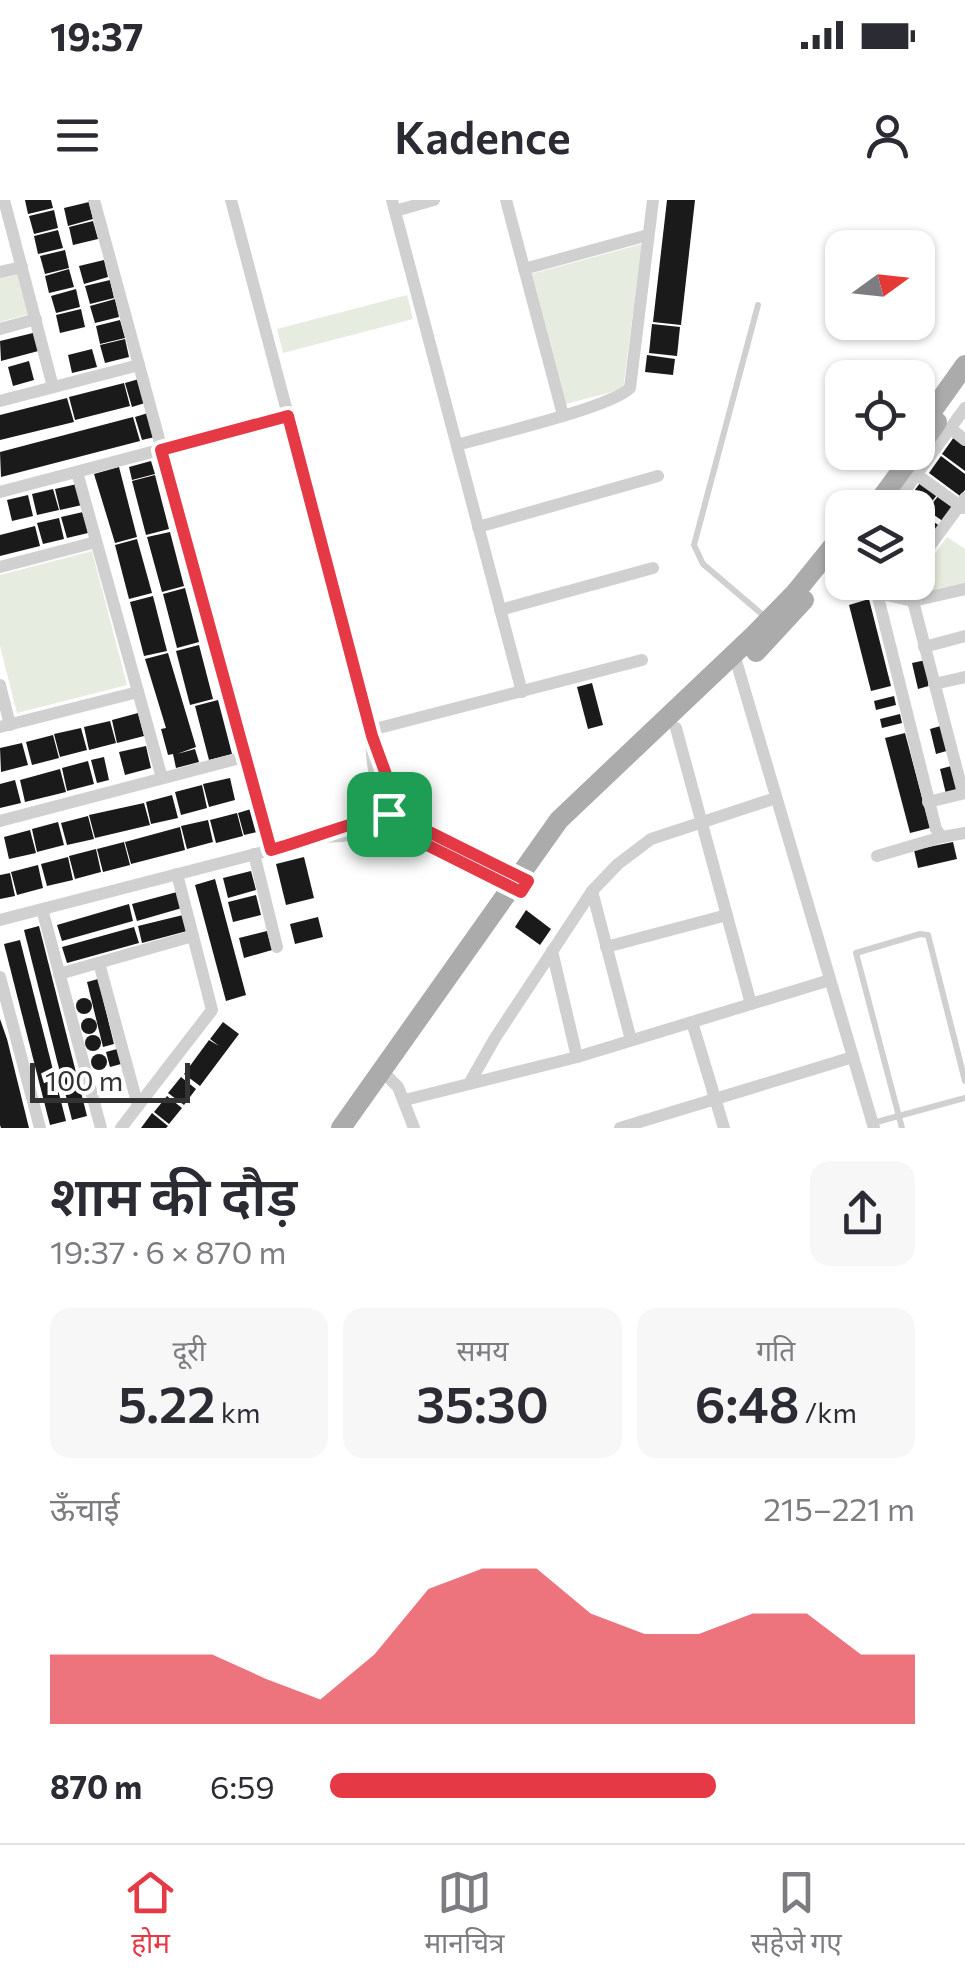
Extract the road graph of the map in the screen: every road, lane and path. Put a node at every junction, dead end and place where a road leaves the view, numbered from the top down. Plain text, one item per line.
1 (94, 200) edge
2 (231, 200) edge
3 (434, 200) edge
4 (506, 200) edge
5 (653, 200) edge
6 (393, 205) edge
7 (4, 206) edge
8 (648, 235) junction
9 (22, 267) junction
10 (524, 269) junction
11 (0, 272) edge
12 (758, 304) dead end
13 (36, 319) junction
14 (0, 329) edge
15 (138, 364) junction
16 (965, 365) edge
17 (965, 384) edge
18 (53, 387) junction
19 (0, 400) edge
20 (935, 407) edge
21 (965, 408) edge
22 (563, 414) junction
23 (288, 416) junction
24 (935, 425) edge
25 (950, 428) junction
26 (965, 440) edge
27 (457, 445) junction
28 (161, 450) junction
29 (77, 472) junction
30 (916, 474) junction
31 (658, 476) dead end
32 (905, 490) edge
33 (0, 492) edge
34 (963, 505) edge
35 (478, 527) junction
36 (935, 540) edge
37 (96, 542) junction
38 (825, 555) edge
39 (0, 567) edge
40 (653, 568) dead end
41 (825, 586) edge
42 (965, 588) edge
43 (885, 600) edge
44 (907, 600) edge
45 (913, 601) junction
46 (500, 610) junction
47 (769, 620) junction
48 (965, 636) edge
49 (924, 647) junction
50 (642, 660) dead end
51 (736, 661) junction
52 (965, 676) edge
53 (934, 684) junction
54 (0, 685) edge
55 (138, 692) junction
56 (522, 692) junction
57 (5, 726) edge
58 (676, 728) junction
59 (372, 733) junction
60 (244, 757) junction
61 (162, 778) junction
62 (964, 793) edge
63 (776, 798) junction
64 (928, 802) junction
65 (399, 817) junction
66 (0, 821) edge
67 (701, 822) junction
68 (965, 833) edge
69 (942, 837) junction
70 (271, 850) junction
71 (254, 854) junction
72 (877, 856) dead end
73 (177, 874) junction
74 (520, 884) junction
75 (592, 891) junction
76 (42, 909) junction
77 (726, 915) junction
78 (0, 920) edge
79 (193, 936) junction
80 (276, 947) dead end
81 (606, 948) junction
82 (552, 951) junction
83 (99, 962) junction
84 (60, 974) junction
85 (0, 977) edge
86 (830, 980) junction
87 (751, 1004) junction
88 (692, 1022) junction
89 (631, 1040) junction
90 (578, 1056) junction
91 (853, 1057) junction
92 (385, 1074) junction
93 (965, 1081) edge
94 (470, 1084) junction
95 (965, 1098) edge
96 (716, 1099) junction
97 (405, 1100) junction
98 (138, 1106) junction
99 (899, 1116) junction
100 (873, 1126) edge
101 (40, 1128) edge
102 (101, 1128) edge
103 (121, 1128) edge
104 (341, 1128) edge
105 (355, 1128) edge
106 (414, 1128) edge
107 (620, 1128) edge
108 (724, 1128) edge
109 (902, 1128) edge

1 - 15 street
2 - 23 street
3 - 6 street
4 - 10 street
5 - 8 street
6 - 27 street
7 - 9 street
8 - 10 street
8 - 22 street
9 - 11 street
9 - 13 street
10 - 22 street
12 - 47 lane
13 - 14 street
13 - 18 street
15 - 18 street
15 - 28 street
16 - 20 main road
17 - 24 main road
18 - 19 street
21 - 25 street
22 - 27 street
23 - 28 street
23 - 59 street
25 - 26 street
25 - 30 street
27 - 35 street
28 - 29 street
28 - 60 street
29 - 33 street
29 - 37 street
30 - 32 street
30 - 34 street
31 - 35 street
34 - 36 street
35 - 46 street
37 - 39 street
37 - 55 street
38 - 47 main road
40 - 46 street
41 - 51 main road
42 - 45 street
43 - 64 street
44 - 45 street
45 - 49 street
46 - 56 street
47 - 51 main road
48 - 49 street
49 - 53 street
50 - 56 street
51 - 58 main road
51 - 63 street
51 - 74 main road
52 - 53 street
53 - 62 street
54 - 57 street
55 - 57 street
55 - 61 street
56 - 59 street
58 - 67 street
58 - 74 main road
59 - 65 street
60 - 61 street
60 - 70 street
61 - 66 street
62 - 64 street
63 - 67 street
63 - 86 street
64 - 69 street
65 - 70 street
65 - 74 street
67 - 75 street
67 - 77 street
68 - 69 street
69 - 72 street
70 - 71 street
71 - 73 street
71 - 80 street
73 - 76 street
73 - 79 street
74 - 92 main road
75 - 81 street
75 - 82 street
76 - 78 street
76 - 84 street
77 - 81 street
77 - 87 street
79 - 83 street
79 - 98 street
81 - 89 street
82 - 90 street
82 - 94 street
83 - 84 street
83 - 98 street
84 - 102 street
85 - 101 street
86 - 87 street
86 - 91 street
87 - 88 street
88 - 89 street
88 - 96 street
89 - 90 street
90 - 94 street
91 - 96 street
91 - 100 street
92 - 97 street
92 - 104 main road
92 - 105 main road
93 - 99 lane
94 - 97 street
95 - 99 lane
96 - 107 street
96 - 108 street
97 - 106 street
98 - 103 street
99 - 100 lane
99 - 109 lane

